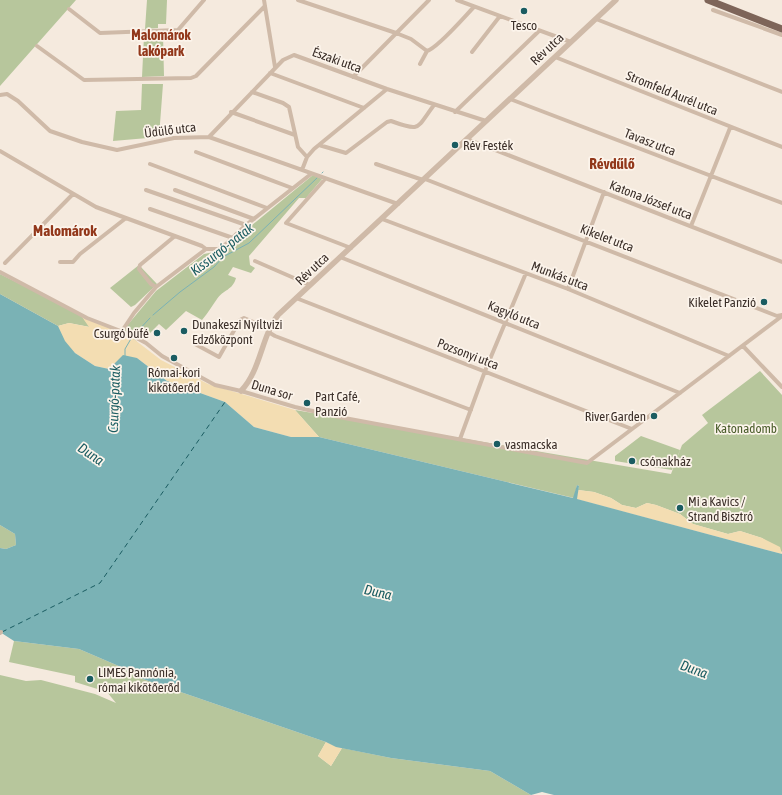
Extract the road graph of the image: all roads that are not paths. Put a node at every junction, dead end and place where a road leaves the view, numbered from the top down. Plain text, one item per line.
1 (204, 0) edge
2 (264, 0) edge
3 (298, 0) edge
4 (430, 0) edge
5 (457, 0) edge
6 (616, 0) edge
7 (708, 0) edge
8 (265, 6) junction
9 (474, 6) junction
10 (70, 9) dead end
11 (713, 10) dead end
12 (500, 16) junction
13 (596, 19) junction
14 (782, 29) edge
15 (539, 31) junction
16 (396, 33) junction
17 (782, 35) edge
18 (571, 42) junction
19 (38, 46) dead end
20 (427, 51) junction
21 (472, 52) dead end
22 (555, 57) junction
23 (420, 64) dead end
24 (275, 67) junction
25 (270, 73) junction
26 (353, 77) junction
27 (387, 89) junction
28 (252, 92) junction
29 (782, 92) edge
30 (0, 95) edge
31 (510, 99) junction
32 (434, 105) junction
33 (364, 108) junction
34 (232, 112) junction
35 (455, 112) junction
36 (486, 121) junction
37 (730, 128) junction
38 (295, 135) junction
39 (209, 137) junction
40 (468, 139) junction
41 (319, 145) junction
42 (782, 147) edge
43 (0, 152) edge
44 (196, 152) dead end
45 (307, 157) junction
46 (150, 164) dead end
47 (376, 164) dead end
48 (302, 170) junction
49 (311, 174) junction
50 (710, 176) junction
51 (325, 179) junction
52 (424, 179) junction
53 (292, 188) junction
54 (146, 190) dead end
55 (175, 190) dead end
56 (604, 192) junction
57 (74, 194) junction
58 (782, 203) edge
59 (398, 204) junction
60 (267, 208) junction
61 (150, 209) dead end
62 (126, 218) junction
63 (382, 218) junction
64 (254, 219) junction
65 (246, 226) junction
66 (691, 226) junction
67 (175, 236) junction
68 (232, 238) junction
69 (587, 241) junction
70 (351, 248) junction
71 (206, 249) junction
72 (340, 258) junction
73 (255, 261) dead end
74 (60, 262) dead end
75 (782, 262) edge
76 (5, 263) dead end
77 (0, 272) edge
78 (526, 273) junction
79 (310, 285) junction
80 (156, 287) junction
81 (568, 289) junction
82 (296, 298) junction
83 (782, 315) edge
84 (505, 322) junction
85 (269, 329) junction
86 (122, 331) junction
87 (194, 344) dead end
88 (743, 346) junction
89 (729, 356) junction
90 (485, 371) junction
91 (782, 387) edge
92 (241, 391) junction
93 (680, 393) junction
94 (471, 410) junction
95 (632, 429) junction
96 (460, 439) junction

1 - 10 street
2 - 8 street
3 - 16 street
4 - 16 street
5 - 9 street
6 - 13 street, Rév utca
7 - 14 main road
8 - 19 street
8 - 24 street
9 - 12 street
9 - 20 street
11 - 17 street
12 - 15 street
12 - 21 street
13 - 18 street, Rév utca
13 - 29 street
15 - 18 street
15 - 35 street
16 - 20 street
16 - 26 street
18 - 22 street, Rév utca
20 - 23 street
22 - 31 street, Rév utca
22 - 37 street, Stromfeld Aurél utca
24 - 25 street, Északi utca
24 - 26 street, Északi utca
25 - 28 street, Északi utca
25 - 33 street
26 - 27 street, Északi utca
27 - 32 street, Északi utca
27 - 33 street
28 - 34 street, Északi utca
28 - 38 street
30 - 39 street, Üdülő utca
31 - 36 street, Rév utca
31 - 50 street, Tavasz utca
32 - 35 street, Északi utca
32 - 41 street
33 - 41 street
34 - 38 street
34 - 39 street, Északi utca
35 - 36 street, Északi utca
36 - 40 street, Rév utca
37 - 42 street, Stromfeld Aurél utca
37 - 50 street
38 - 45 street
39 - 48 street, Üdülő utca
40 - 52 street, Rév utca
40 - 56 street, Katona József utca
41 - 45 street
43 - 57 street
44 - 53 street
45 - 48 street
46 - 60 street
47 - 52 street
48 - 49 street, Üdülő utca
49 - 51 street, Üdülő utca
49 - 53 street
50 - 58 street, Tavasz utca
50 - 66 street
51 - 59 street, Üdülő utca
51 - 70 street
52 - 59 street, Rév utca
52 - 69 street, Kikelet utca
53 - 60 street
54 - 65 street
55 - 64 street
56 - 66 street, Katona József utca
56 - 69 street
57 - 62 street
57 - 76 street
59 - 63 street, Rév utca
60 - 64 street
61 - 68 street
62 - 67 street
62 - 74 street
63 - 70 street, Rév utca
63 - 78 street, Munkás utca
64 - 65 street
65 - 68 street
66 - 75 street, Katona József utca
67 - 71 street
67 - 80 street
68 - 71 street
69 - 81 street
69 - 83 street, Kikelet utca
70 - 72 street, Rév utca
71 - 80 street
72 - 79 street, Rév utca
72 - 84 street, Kagyló utca
73 - 79 street
77 - 86 street, Duna sor
78 - 81 street, Munkás utca
78 - 84 street
79 - 82 street, Rév utca
80 - 86 street
81 - 89 street, Munkás utca
82 - 85 street, Rév utca
82 - 90 street, Pozsonyi utca
83 - 88 street
84 - 90 street
84 - 93 street, Kagyló utca
85 - 87 street
85 - 92 street, Rév utca
85 - 94 street
86 - 92 street, Duna sor
88 - 89 street
88 - 91 street
89 - 93 street
90 - 94 street
90 - 95 street, Pozsonyi utca
92 - 96 street, Duna sor
93 - 95 street
94 - 96 street
95 - 96 street, Duna sor

